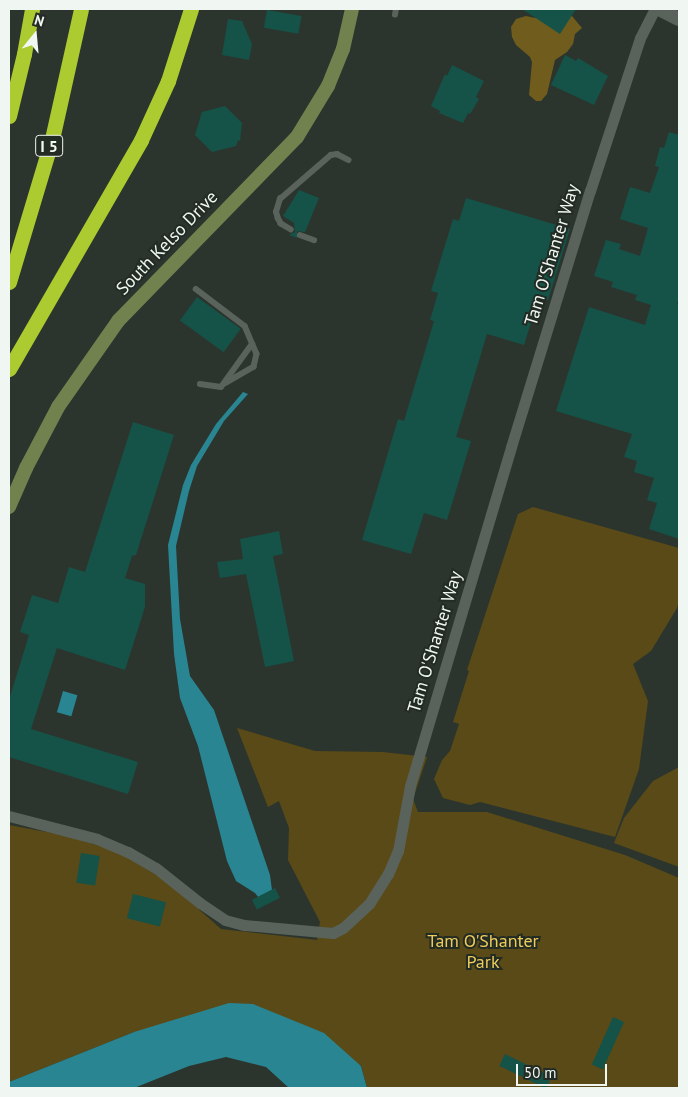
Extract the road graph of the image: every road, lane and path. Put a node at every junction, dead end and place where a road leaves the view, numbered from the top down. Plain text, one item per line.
1 (32, 9) edge
2 (81, 9) edge
3 (192, 9) edge
4 (352, 9) edge
5 (655, 9) edge
6 (659, 9) edge
7 (679, 19) edge
8 (9, 116) edge
9 (349, 160) dead end
10 (291, 230) dead end
11 (300, 235) dead end
12 (314, 240) dead end
13 (9, 282) edge
14 (196, 289) dead end
15 (252, 344) junction
16 (9, 369) edge
17 (226, 383) junction
18 (200, 384) dead end
19 (9, 508) edge
20 (9, 816) edge

1 - 8 highway
2 - 13 highway, I 5
3 - 16 highway
4 - 19 main road, South Kelso Drive
5 - 20 street, Tam O'Shanter Way
6 - 7 street
9 - 10 lane
11 - 12 lane
14 - 15 lane
15 - 17 lane
15 - 17 lane
17 - 18 lane

